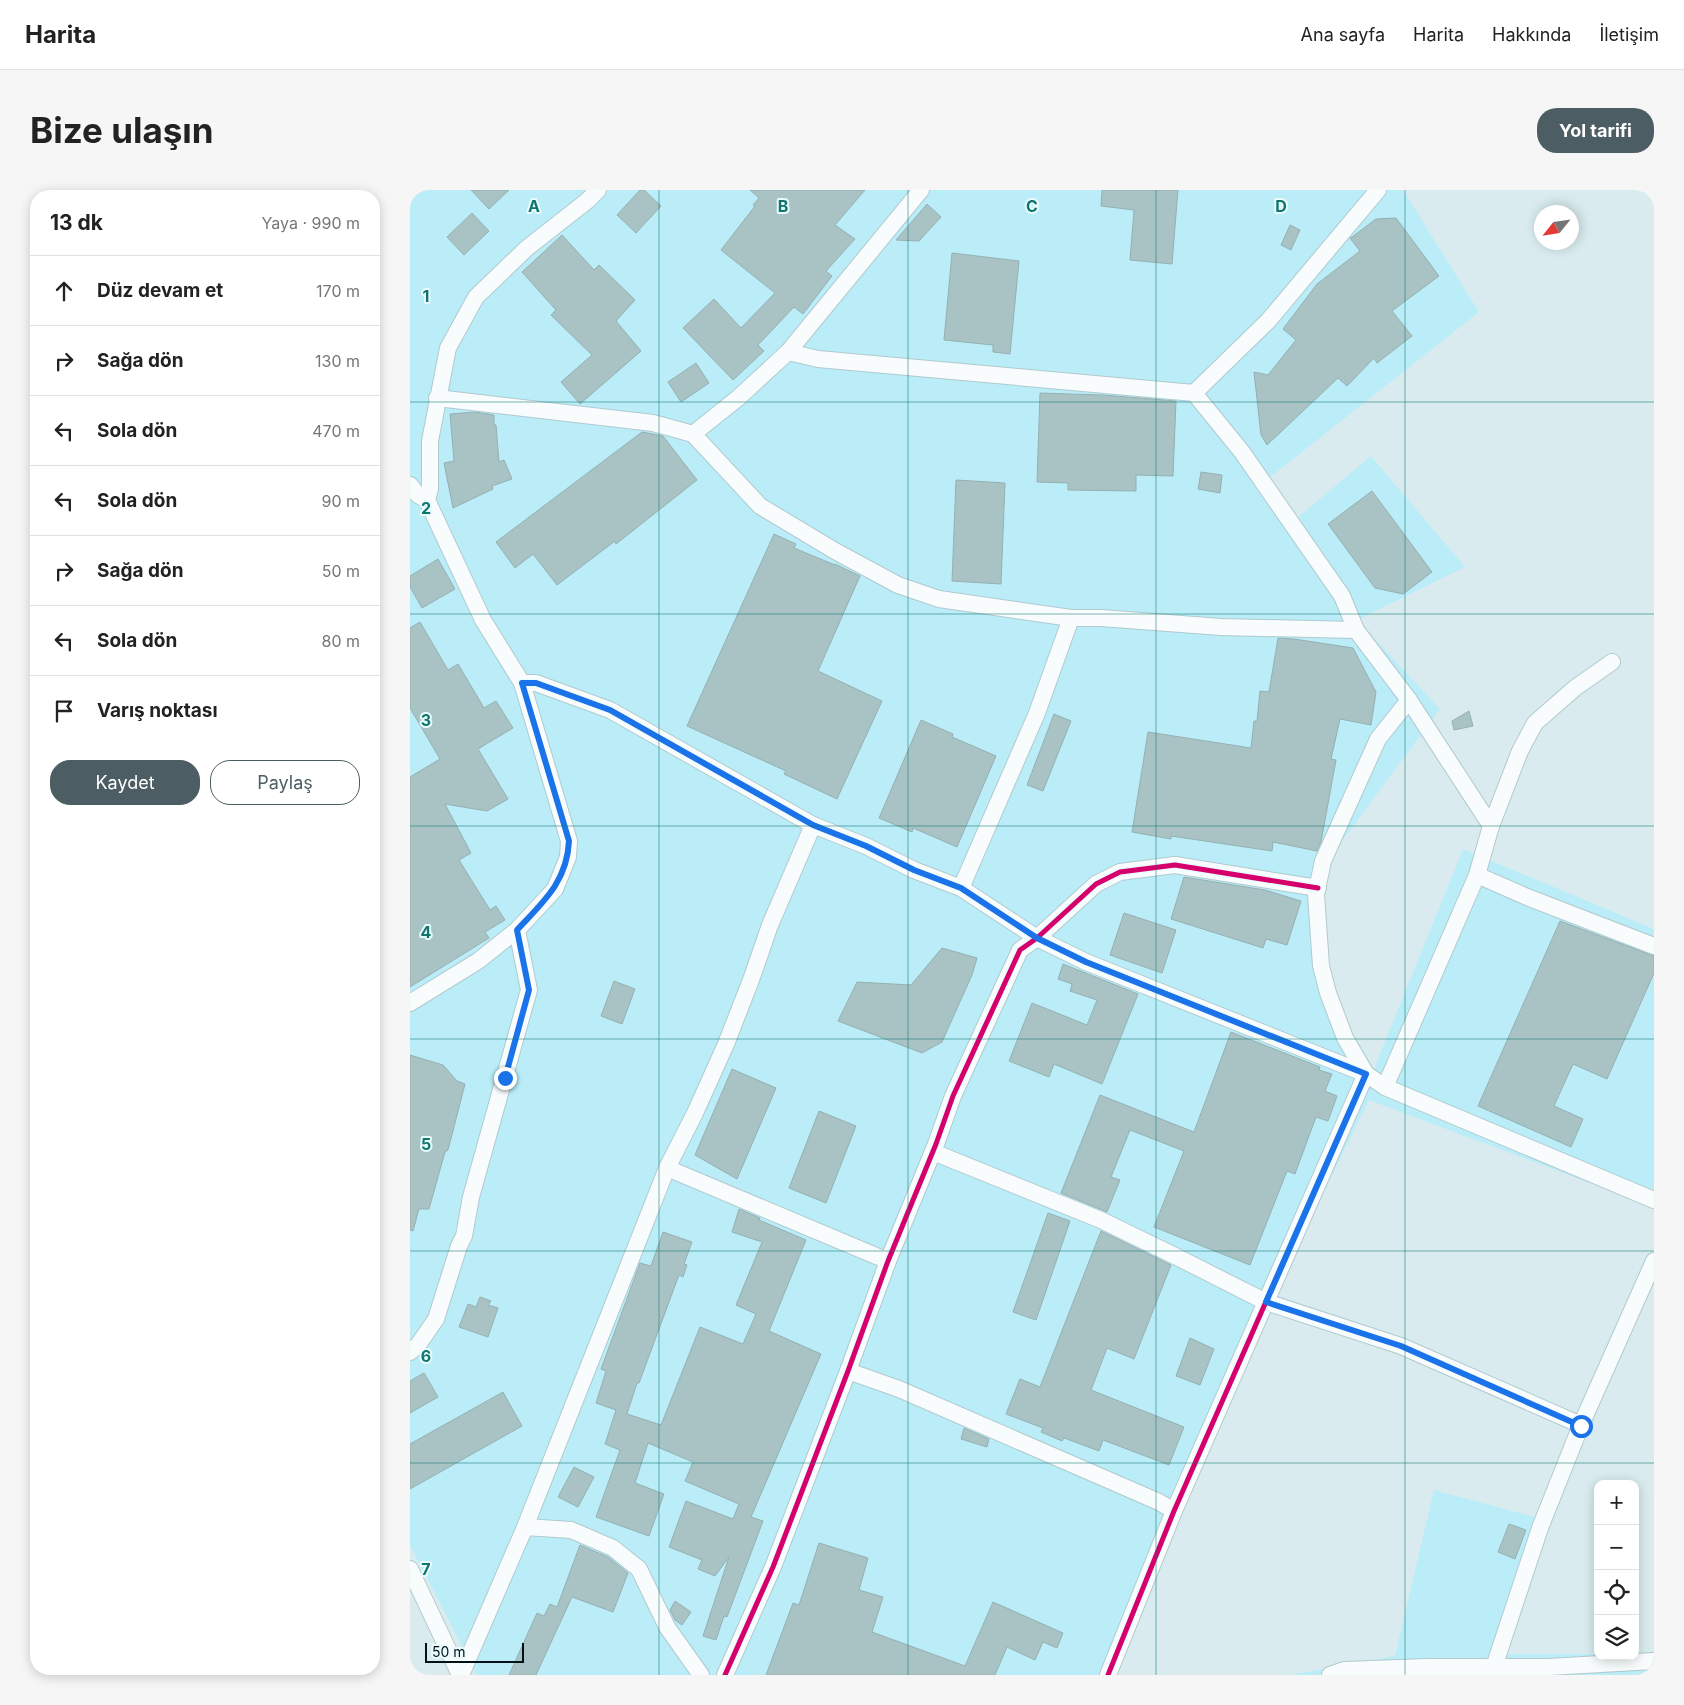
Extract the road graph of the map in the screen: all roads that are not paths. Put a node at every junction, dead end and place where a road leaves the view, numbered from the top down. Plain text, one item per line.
1 (598, 190) edge
2 (921, 190) edge
3 (1378, 190) edge
4 (788, 352) junction
5 (1194, 393) junction
6 (437, 398) junction
7 (693, 434) junction
8 (410, 485) edge
9 (427, 500) junction
10 (1071, 618) junction
11 (1356, 630) junction
12 (1612, 662) dead end
13 (522, 683) junction
14 (1409, 700) junction
15 (813, 825) junction
16 (1491, 826) junction
17 (1477, 875) junction
18 (961, 888) junction
19 (1318, 888) junction
20 (517, 930) junction
21 (1037, 938) junction
22 (1654, 946) edge
23 (410, 1003) edge
24 (1366, 1074) junction
25 (1385, 1087) junction
26 (933, 1152) junction
27 (667, 1168) junction
28 (1654, 1200) edge
29 (888, 1261) junction
30 (1654, 1261) edge
31 (1266, 1302) junction
32 (410, 1352) edge
33 (848, 1371) junction
34 (1581, 1426) junction
35 (1174, 1511) junction
36 (525, 1527) junction
37 (410, 1569) edge
38 (1654, 1661) edge
39 (1494, 1667) junction
40 (1442, 1671) edge
41 (460, 1675) edge
42 (700, 1675) edge
43 (725, 1675) edge
44 (1108, 1675) edge
45 (1330, 1675) edge

1 - 6 street
2 - 4 street
3 - 5 street
4 - 5 street
4 - 7 street
5 - 11 street
6 - 7 street
6 - 9 street
7 - 10 street
8 - 9 street
9 - 13 street
10 - 11 street
10 - 18 street
11 - 14 street
12 - 16 street
13 - 15 street
13 - 20 street
14 - 16 street
14 - 19 street
15 - 18 street
15 - 27 street
16 - 17 street
17 - 22 street
17 - 25 street
18 - 21 street
19 - 21 street
19 - 24 street
20 - 23 street
20 - 32 street
21 - 24 street
21 - 26 street
24 - 25 street
24 - 31 street
25 - 28 street
26 - 29 street
26 - 31 street
27 - 29 street
27 - 36 street
29 - 33 street
30 - 34 street
31 - 34 street
31 - 35 street
33 - 35 street
33 - 43 street
34 - 39 street
35 - 44 street
36 - 41 street
36 - 42 street
37 - 41 street
38 - 39 street
39 - 40 street
40 - 45 street

